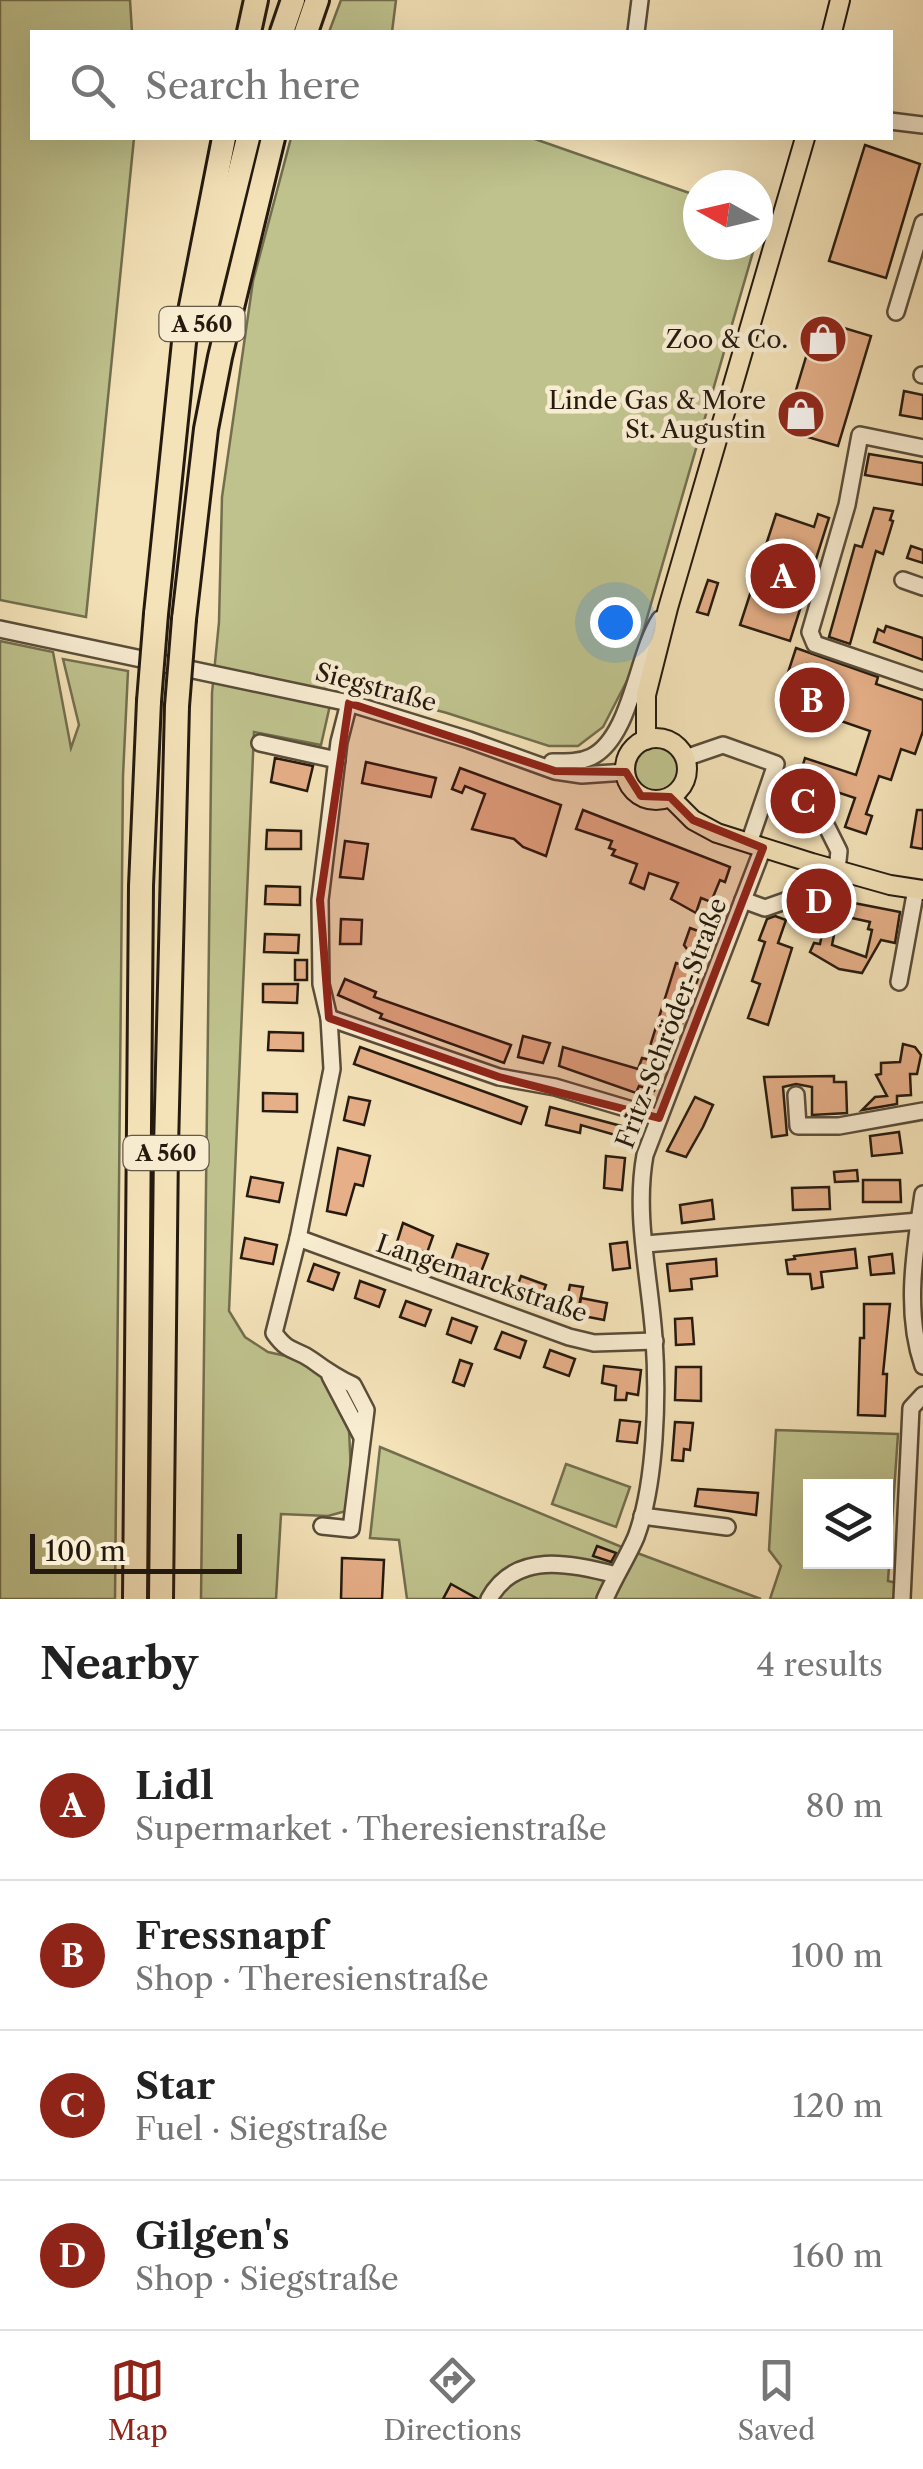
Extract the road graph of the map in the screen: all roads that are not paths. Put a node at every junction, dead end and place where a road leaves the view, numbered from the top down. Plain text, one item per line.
1 (256, 0) edge
2 (293, 0) edge
3 (317, 0) edge
4 (640, 0) edge
5 (840, 0) edge
6 (249, 30) edge
7 (283, 30) edge
8 (307, 30) edge
9 (636, 30) edge
10 (832, 30) edge
11 (893, 121) edge
12 (923, 125) edge
13 (224, 140) edge
14 (248, 140) edge
15 (273, 140) edge
16 (803, 140) edge
17 (923, 224) edge
18 (896, 312) dead end
19 (923, 448) edge
20 (166, 514) junction
21 (903, 580) dead end
22 (923, 587) edge
23 (668, 608) junction
24 (0, 628) edge
25 (923, 682) edge
26 (349, 703) junction
27 (646, 740) junction
28 (260, 743) dead end
29 (685, 758) junction
30 (337, 760) junction
31 (528, 760) junction
32 (626, 772) junction
33 (670, 797) junction
34 (764, 804) junction
35 (788, 812) dead end
36 (808, 818) dead end
37 (756, 846) junction
38 (837, 870) junction
39 (919, 889) edge
40 (743, 900) junction
41 (785, 901) dead end
42 (899, 982) dead end
43 (329, 1018) junction
44 (796, 1095) dead end
45 (923, 1111) edge
46 (660, 1118) junction
47 (922, 1207) edge
48 (298, 1238) junction
49 (646, 1244) junction
50 (654, 1340) junction
51 (923, 1366) edge
52 (923, 1395) edge
53 (642, 1516) junction
54 (322, 1526) dead end
55 (727, 1527) dead end
56 (616, 1575) junction
57 (135, 1599) edge
58 (161, 1599) edge
59 (489, 1599) edge
60 (605, 1599) edge
61 (902, 1599) edge

1 - 6 highway
2 - 7 highway
3 - 8 highway
4 - 9 street
5 - 10 main road
11 - 12 street
13 - 20 highway
14 - 20 highway, A 560
15 - 58 highway, A 560, bridge
16 - 23 main road
17 - 18 street
19 - 25 street
20 - 57 highway, A 560, bridge
21 - 22 street
23 - 27 main road
23 - 31 street
24 - 26 street, Siegstraße
26 - 30 street
26 - 31 street, Siegstraße
27 - 29 main road
27 - 32 main road
28 - 30 street
29 - 33 main road
29 - 34 street, Fritz-Schröder-Straße
30 - 43 street
31 - 32 street, Siegstraße
32 - 33 main road
33 - 37 main road
34 - 35 street
34 - 37 street, Fritz-Schröder-Straße
36 - 38 street
37 - 38 main road
37 - 40 street, Fritz-Schröder-Straße
38 - 39 main road
39 - 42 street
40 - 41 street
40 - 46 street, Fritz-Schröder-Straße
43 - 46 street
43 - 48 street
44 - 45 street
46 - 49 street, Fritz-Schröder-Straße
47 - 49 street
47 - 51 street
48 - 50 street, Langemarckstraße
48 - 54 street
49 - 50 street, Fritz-Schröder-Straße
50 - 53 street, Fritz-Schröder-Straße
52 - 61 street
53 - 55 street
53 - 56 street, Fritz-Schröder-Straße
56 - 59 street
56 - 60 street, Fritz-Schröder-Straße

